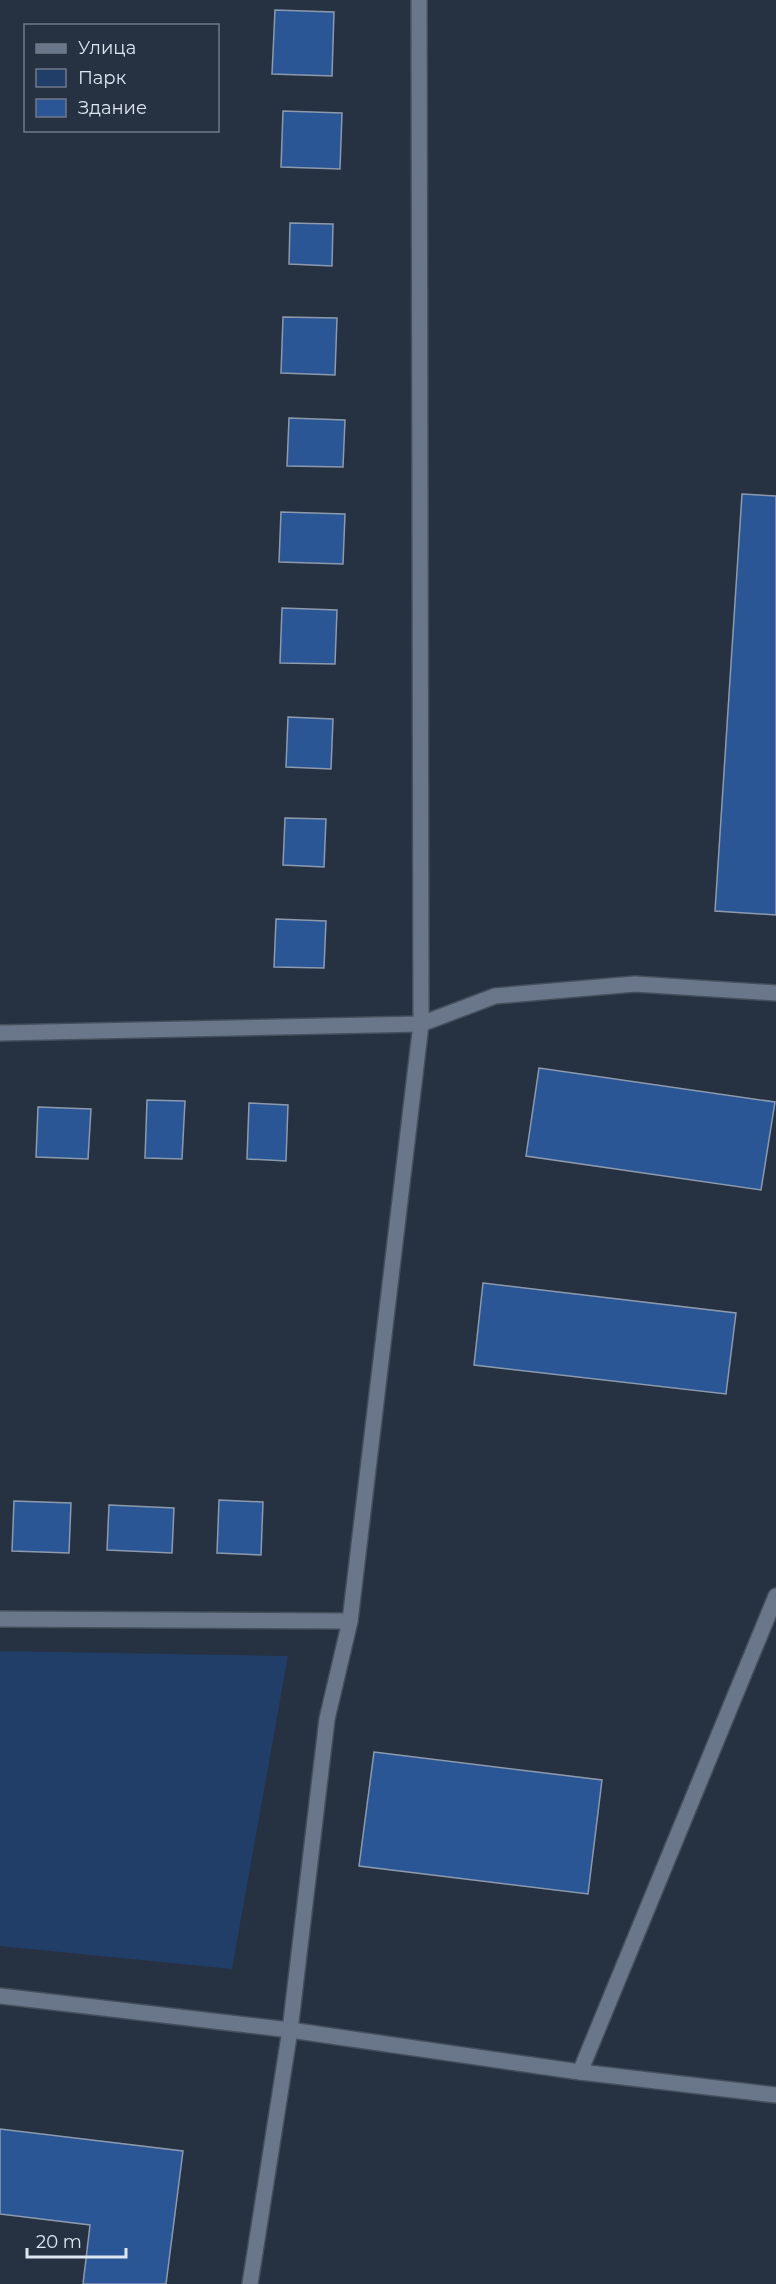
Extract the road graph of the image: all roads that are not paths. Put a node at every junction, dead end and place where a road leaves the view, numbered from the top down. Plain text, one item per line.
1 (419, 0) edge
2 (776, 993) edge
3 (421, 1024) junction
4 (0, 1033) edge
5 (776, 1596) edge
6 (0, 1619) edge
7 (350, 1621) junction
8 (0, 1995) edge
9 (290, 2030) junction
10 (580, 2072) junction
11 (776, 2095) edge
12 (250, 2284) edge

1 - 3 street
2 - 3 street
3 - 4 street
3 - 7 street
5 - 10 street
6 - 7 street
7 - 9 street
8 - 9 street
9 - 10 street
9 - 12 street
10 - 11 street

